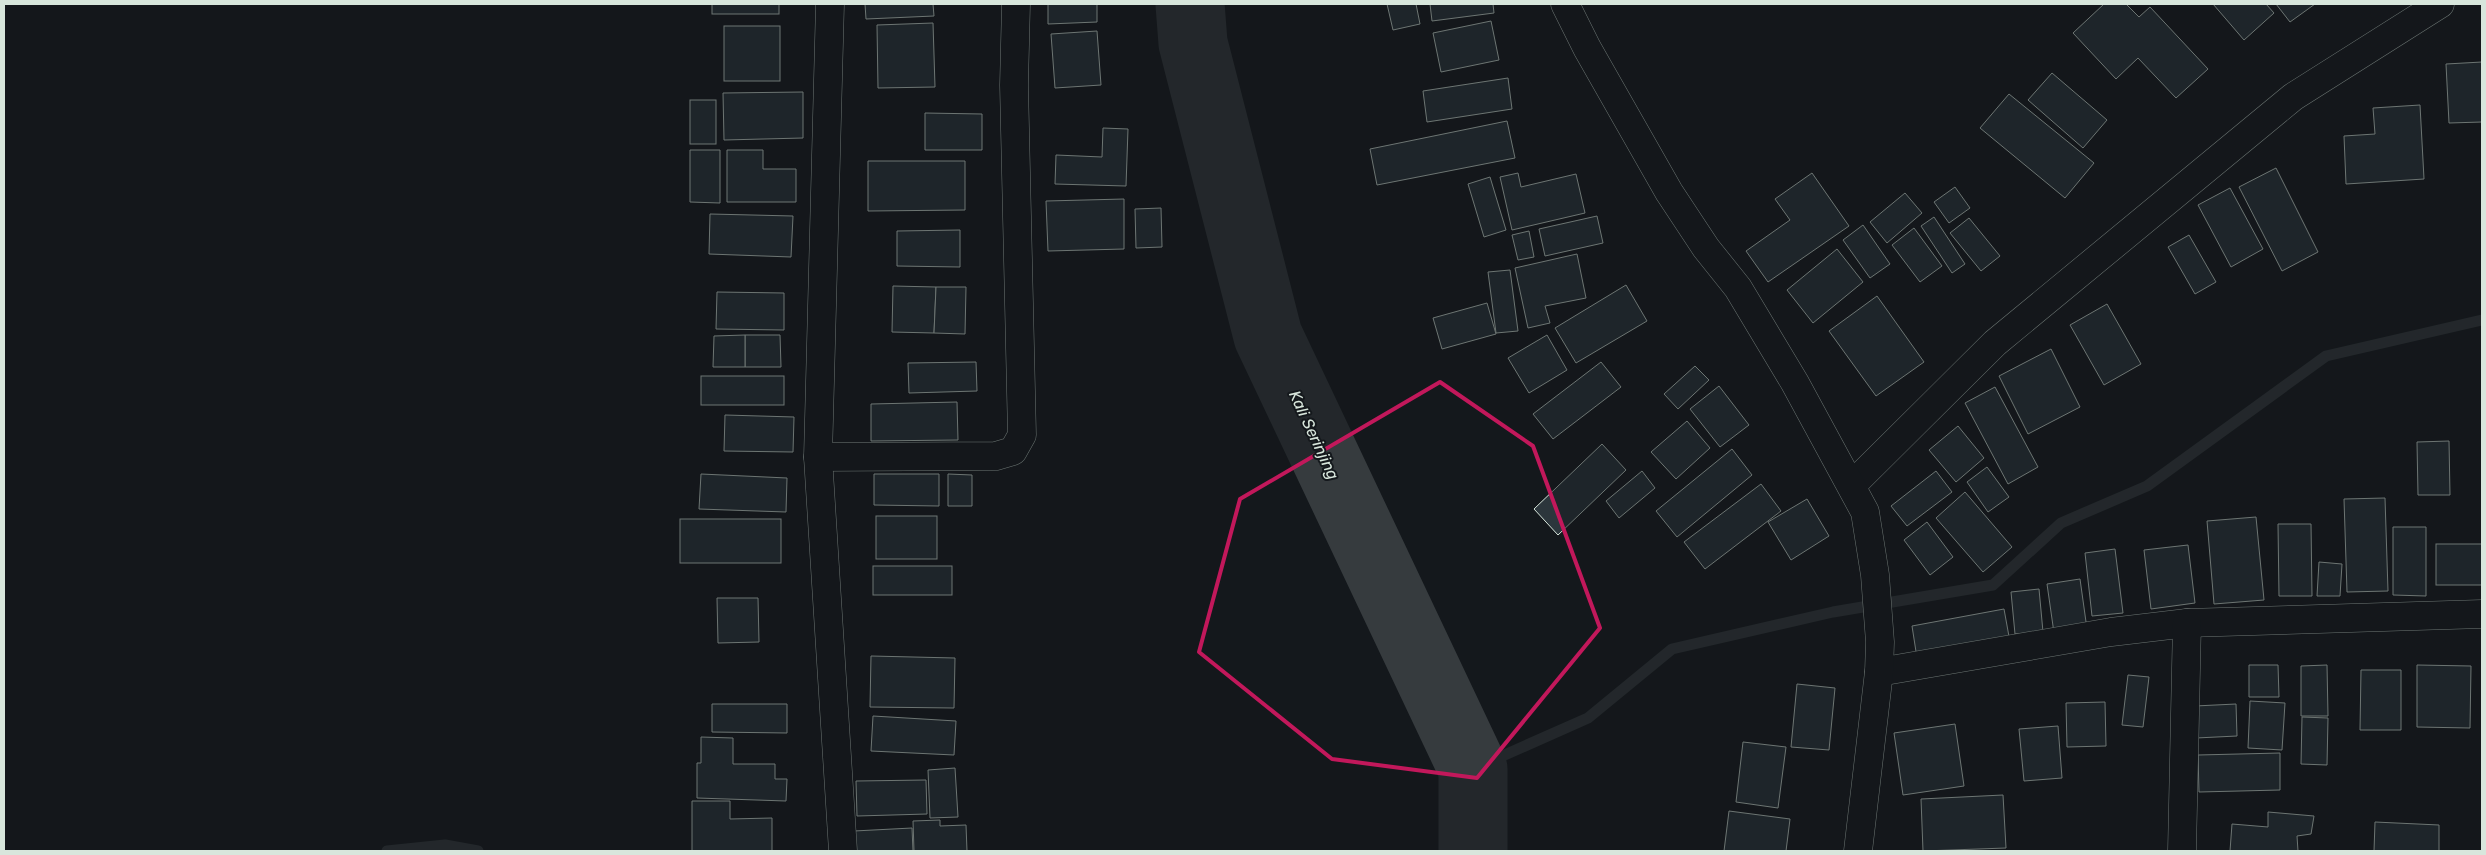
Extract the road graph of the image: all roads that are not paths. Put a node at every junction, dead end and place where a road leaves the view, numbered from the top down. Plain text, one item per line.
1 (830, 4) edge
2 (1016, 4) edge
3 (1565, 4) edge
4 (2440, 4) edge
5 (818, 457) junction
6 (1852, 485) junction
7 (2482, 614) edge
8 (2188, 623) junction
9 (1879, 672) junction
10 (843, 851) edge
11 (1858, 851) edge
12 (2182, 851) edge

1 - 5 street
2 - 5 street
3 - 6 street
4 - 6 street
5 - 10 street
6 - 9 street
7 - 8 street
8 - 9 street
8 - 12 street
9 - 11 street

